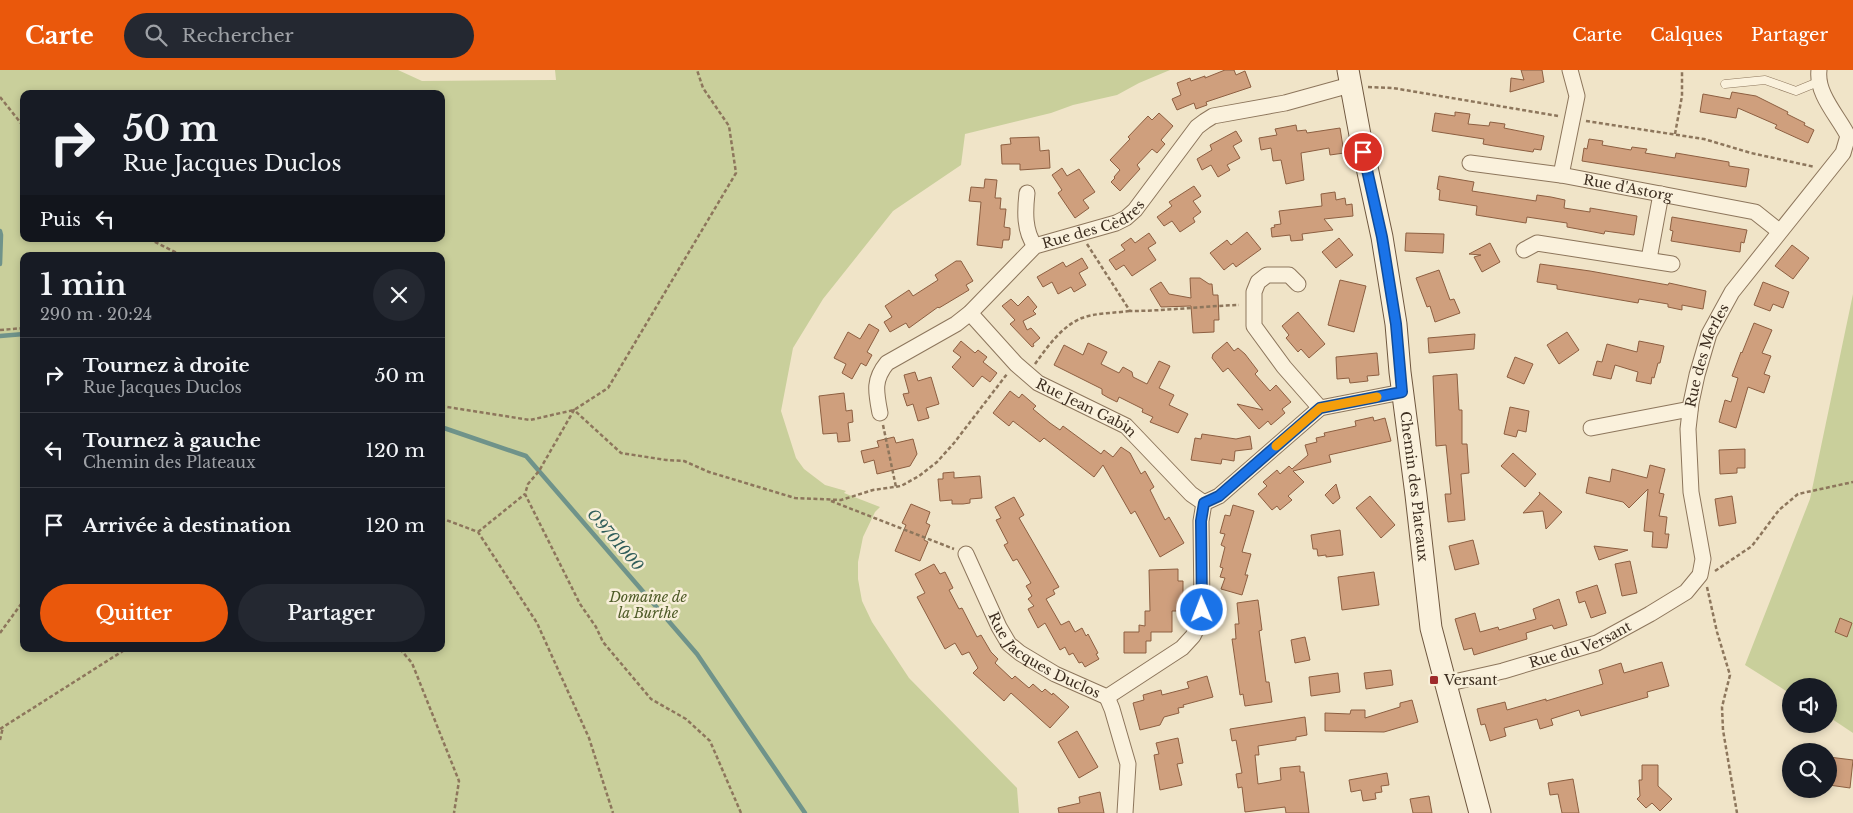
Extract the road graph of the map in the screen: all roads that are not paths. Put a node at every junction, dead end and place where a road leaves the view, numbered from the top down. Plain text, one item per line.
1 (1570, 70) edge
2 (1818, 76) edge
3 (1349, 78) edge
4 (1725, 84) dead end
5 (1470, 163) dead end
6 (1561, 175) junction
7 (1026, 193) dead end
8 (1661, 194) junction
9 (1779, 231) junction
10 (1034, 246) junction
11 (1524, 250) dead end
12 (1649, 260) junction
13 (1672, 264) dead end
14 (1298, 284) dead end
15 (970, 313) junction
16 (1402, 392) junction
17 (1320, 408) junction
18 (1690, 409) junction
19 (880, 413) road end
20 (1591, 428) dead end
21 (1204, 503) junction
22 (966, 554) road end
23 (1706, 576) joint
24 (1446, 684) junction
25 (1107, 696) junction
26 (1125, 813) edge
27 (1480, 813) edge

1 - 6 street
2 - 4 lane
2 - 9 street, Rue des Merles
3 - 10 street, Rue des Cèdres
3 - 16 street, Chemin des Plateaux
5 - 6 street, Rue d'Astorg
6 - 8 street, Rue d'Astorg
7 - 10 street
8 - 9 street, Rue d'Astorg
8 - 12 street
9 - 18 street, Rue des Merles
10 - 15 street, Rue des Cèdres
11 - 12 street
12 - 13 street
14 - 17 street
15 - 19 street, Rue des Cèdres
15 - 21 street, Rue Jean Gabin
16 - 17 street
16 - 24 street, Chemin des Plateaux
17 - 21 street
18 - 20 street
18 - 23 street, Rue des Merles
21 - 25 street, Rue Jacques Duclos
22 - 25 street, Rue Jacques Duclos
23 - 24 street, Rue du Versant
24 - 27 street, Chemin des Plateaux
25 - 26 street

